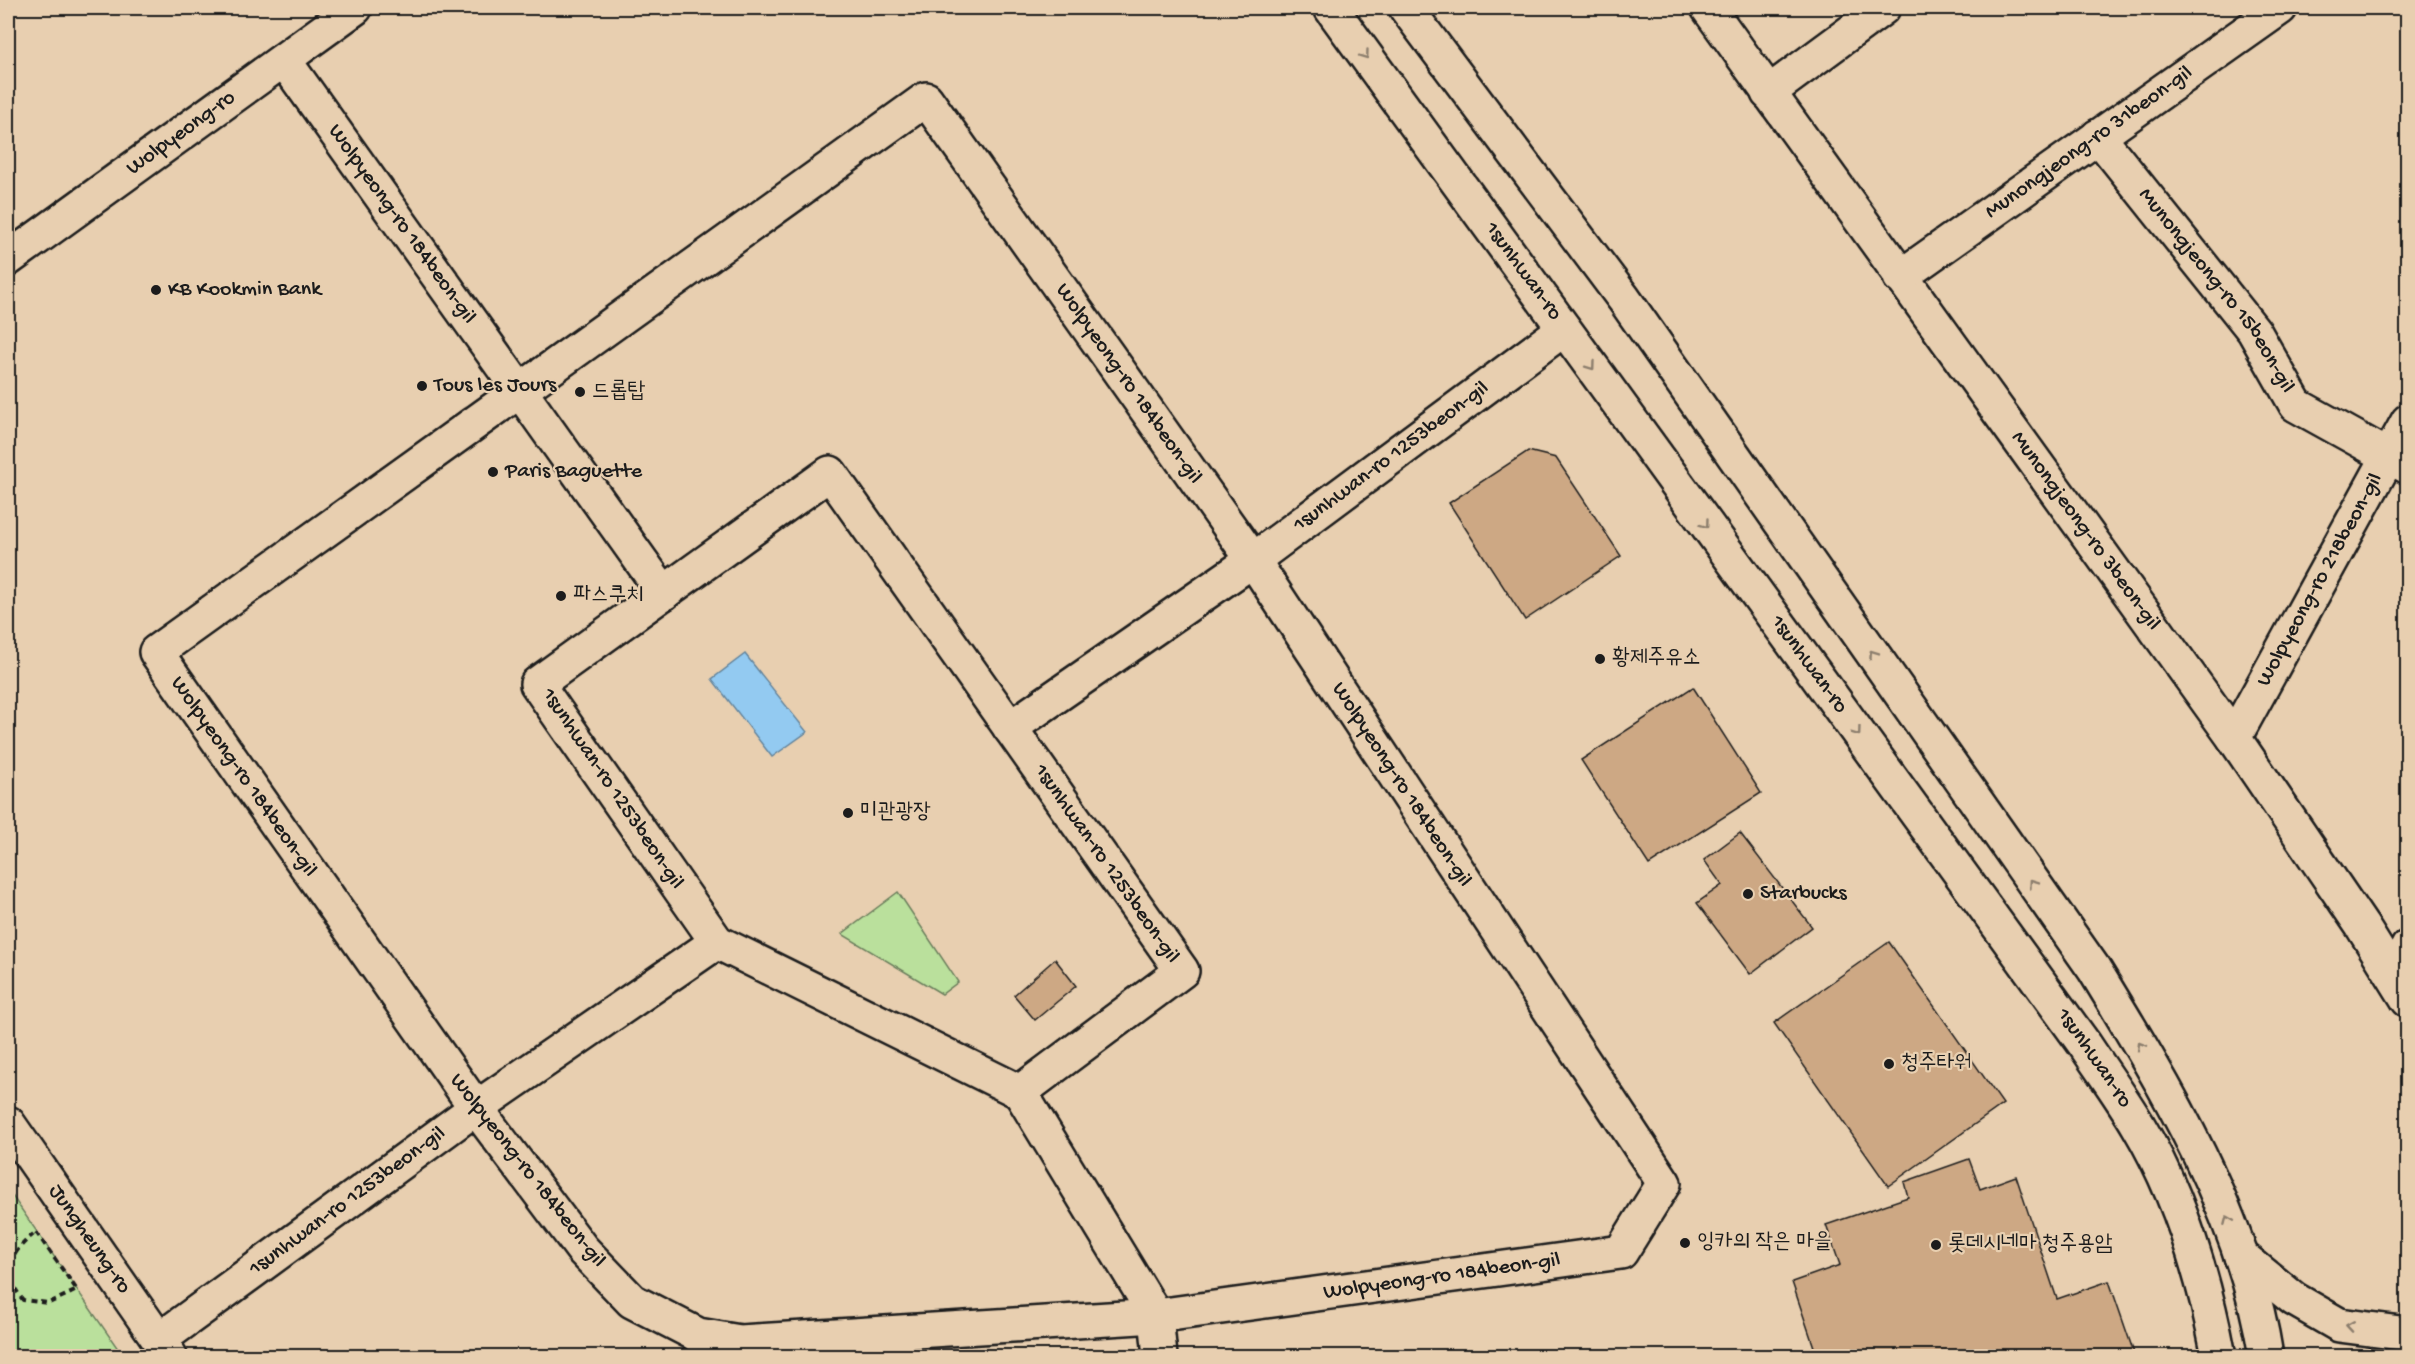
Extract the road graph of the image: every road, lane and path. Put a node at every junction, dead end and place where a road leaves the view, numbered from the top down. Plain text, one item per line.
1 (355, 8) edge
2 (1331, 8) edge
3 (1406, 8) edge
4 (1708, 8) edge
5 (1883, 8) edge
6 (2280, 8) edge
7 (284, 60) junction
8 (1768, 93) junction
9 (2098, 136) junction
10 (8, 259) edge
11 (1900, 277) junction
12 (1564, 329) junction
13 (518, 392) junction
14 (2408, 422) edge
15 (2398, 462) edge
16 (1253, 560) junction
17 (664, 594) junction
18 (1010, 728) junction
19 (2234, 738) junction
20 (717, 942) junction
21 (2403, 974) edge
22 (1020, 1092) junction
23 (476, 1108) junction
24 (8, 1123) edge
25 (36, 1232) dead end
26 (2241, 1256) junction
27 (77, 1290) dead end
28 (15, 1291) junction
29 (8, 1295) edge
30 (1156, 1316) junction
31 (2408, 1334) edge
32 (164, 1348) edge
33 (1160, 1356) edge
34 (2219, 1356) edge
35 (2266, 1356) edge

1 - 7 street, Wolpyeong-ro
2 -> 12 street, 1sunhwan-ro
26 -> 3 street, 1sunhwan-ro
4 - 8 street, Munongjeong-ro 3beon-gil
5 - 8 street
6 - 9 street, Munongjeong-ro 31beon-gil
7 - 10 street, Wolpyeong-ro
7 - 13 street, Wolpyeong-ro 184beon-gil
8 - 11 street, Munongjeong-ro 3beon-gil
9 - 11 street, Munongjeong-ro 31beon-gil
9 - 15 street, Munongjeong-ro 15beon-gil
11 - 19 street, Munongjeong-ro 3beon-gil
12 - 16 street, 1sunhwan-ro 1253beon-gil
12 -> 34 street, 1sunhwan-ro
13 - 16 street, Wolpyeong-ro 184beon-gil
13 - 17 street
13 - 23 street, Wolpyeong-ro 184beon-gil
14 - 15 street, Wolpyeong-ro 218beon-gil
15 - 19 street, Wolpyeong-ro 218beon-gil
16 - 18 street, 1sunhwan-ro 1253beon-gil
16 - 30 street, Wolpyeong-ro 184beon-gil
17 - 18 street, 1sunhwan-ro 1253beon-gil
17 - 20 street, 1sunhwan-ro 1253beon-gil
18 - 22 street, 1sunhwan-ro 1253beon-gil
19 - 21 street, Munongjeong-ro 3beon-gil
20 - 22 street, 1sunhwan-ro 1253beon-gil
20 - 23 street, 1sunhwan-ro 1253beon-gil
22 - 30 street
23 - 30 street, Wolpyeong-ro 184beon-gil
23 - 32 street, 1sunhwan-ro 1253beon-gil
24 - 32 street, Jungheung-ro
25 - 28 path
31 -> 26 street
26 - 35 street, 1sunhwan-ro
27 - 28 path
28 - 29 path
30 - 33 street

